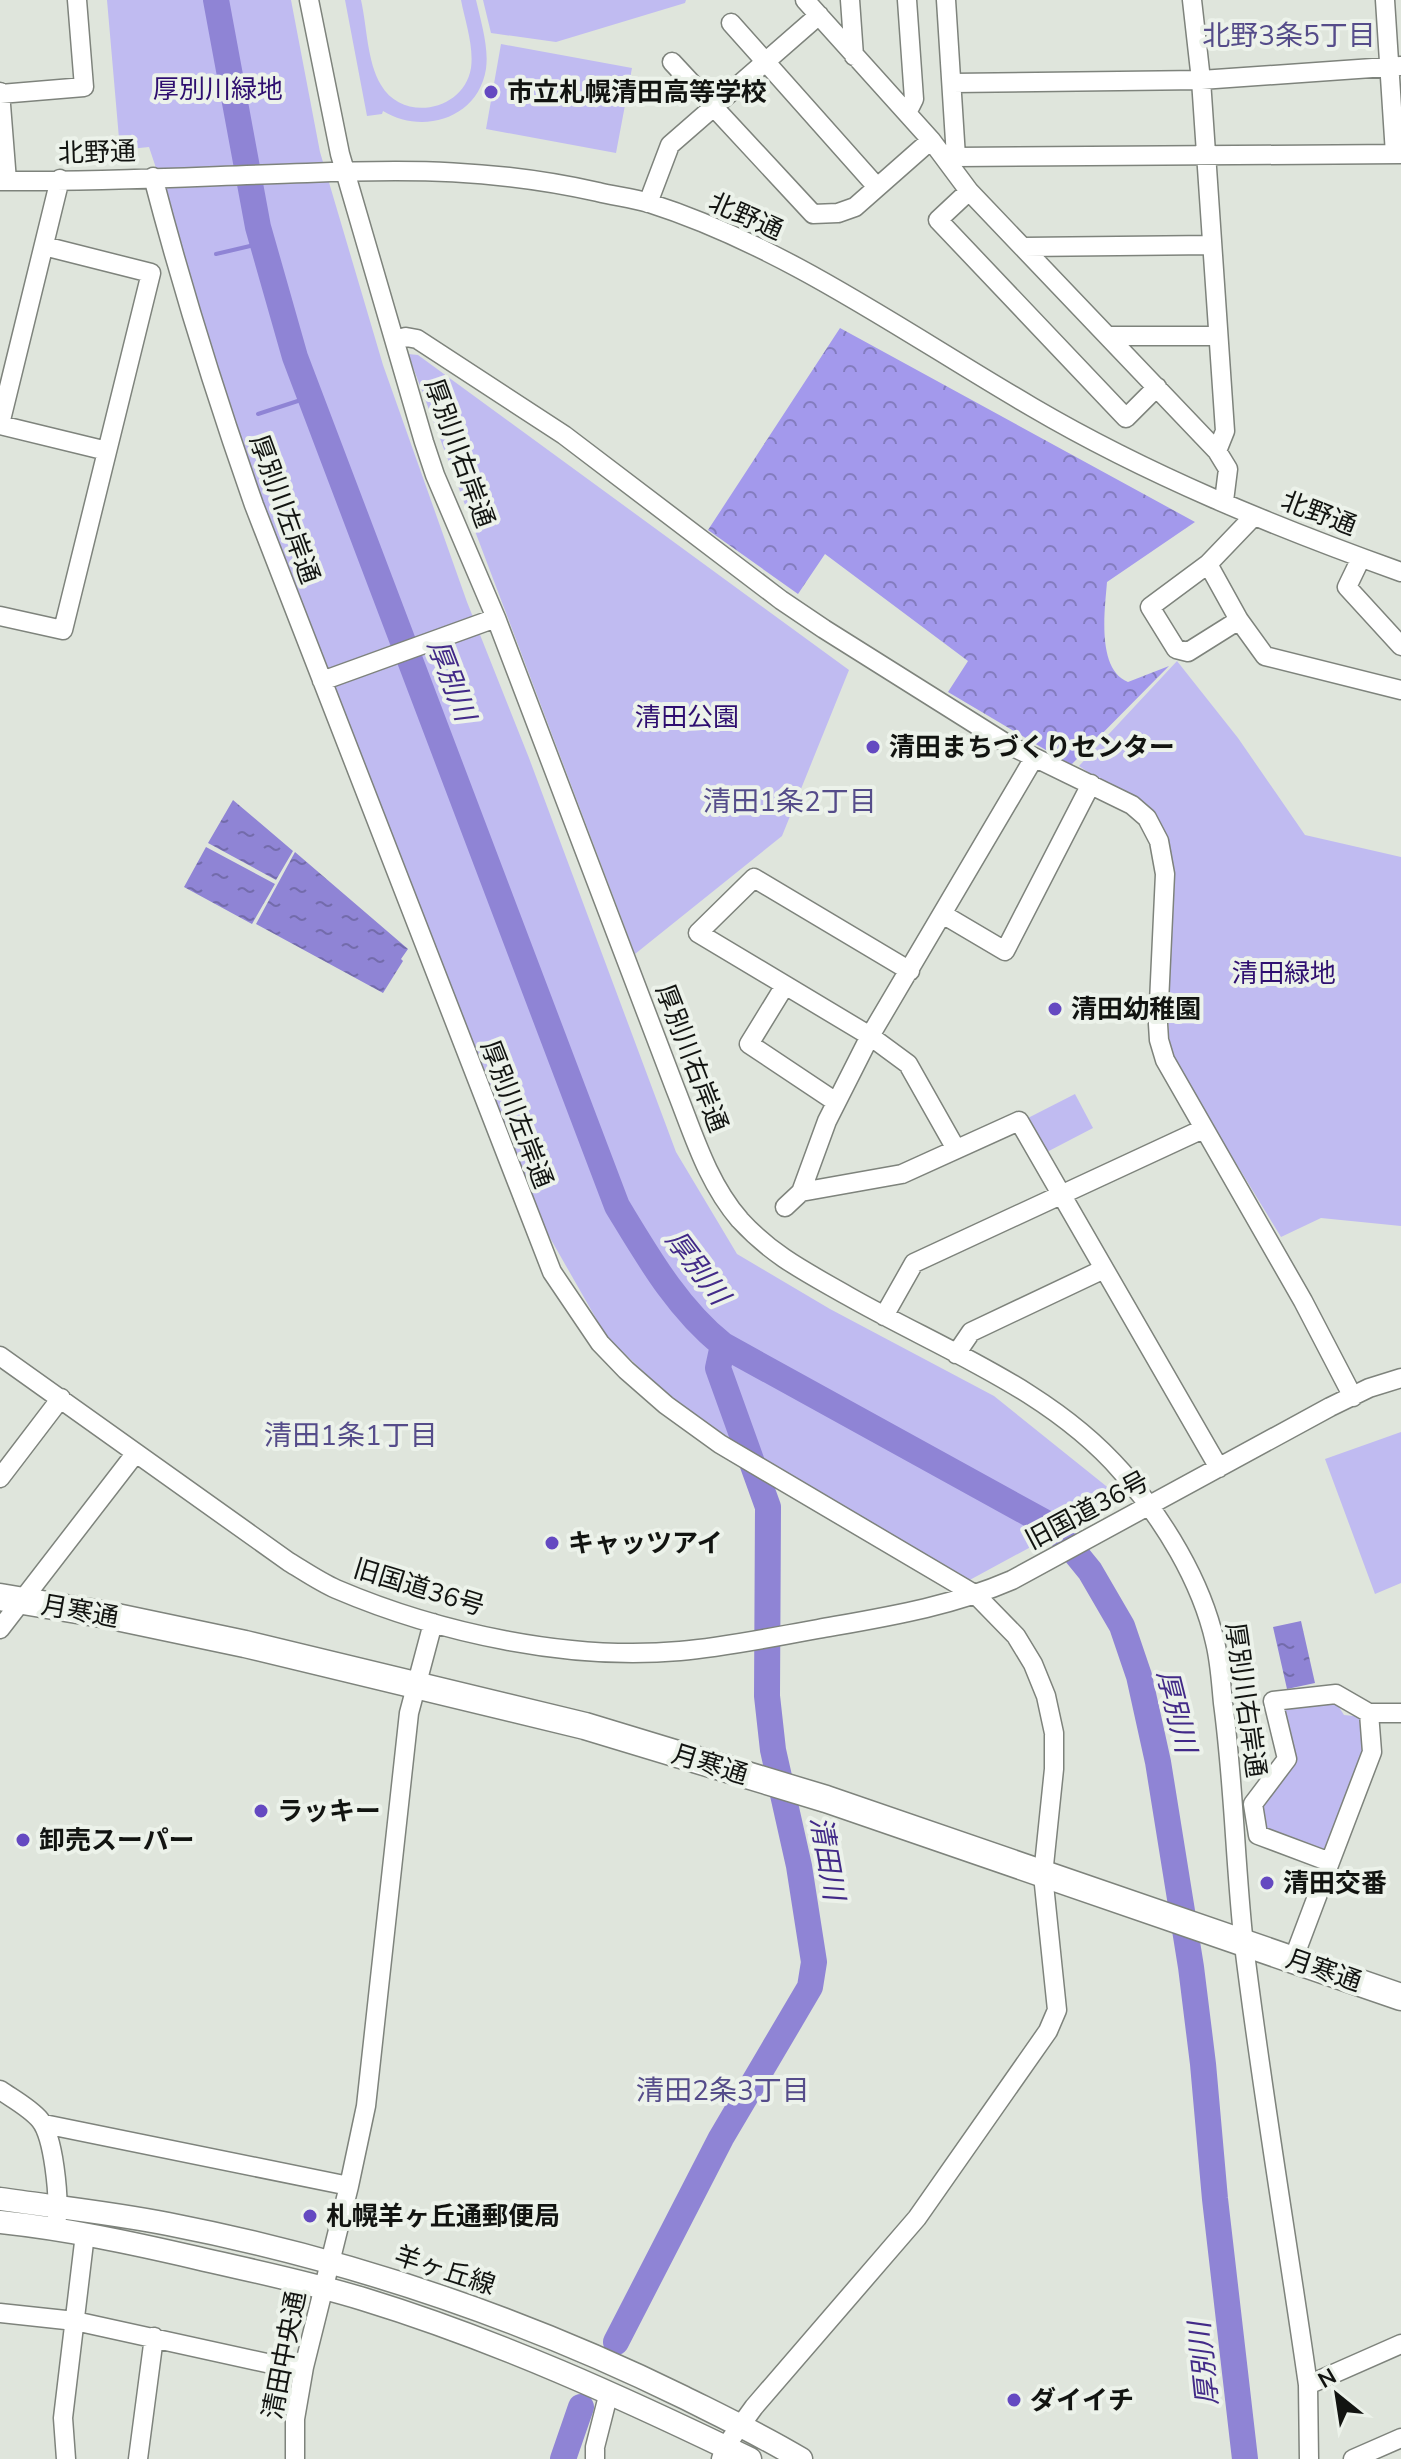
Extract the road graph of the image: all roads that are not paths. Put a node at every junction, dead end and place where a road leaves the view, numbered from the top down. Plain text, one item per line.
1 (77, 0) edge
2 (309, 0) edge
3 (805, 0) edge
4 (850, 0) edge
5 (907, 0) edge
6 (946, 0) edge
7 (1192, 0) edge
8 (1385, 0) edge
9 (819, 15) junction
10 (731, 23) dead end
11 (854, 56) junction
12 (672, 62) dead end
13 (766, 62) junction
14 (1395, 67) edge
15 (1201, 80) junction
16 (953, 83) junction
17 (0, 93) edge
18 (714, 107) junction
19 (907, 113) junction
20 (931, 140) junction
21 (1398, 154) edge
22 (1206, 155) junction
23 (953, 160) junction
24 (345, 170) junction
25 (153, 177) junction
26 (60, 179) junction
27 (3, 181) edge
28 (877, 187) junction
29 (969, 191) junction
30 (648, 203) junction
31 (1212, 245) junction
32 (44, 246) junction
33 (1024, 247) junction
34 (1108, 336) junction
35 (1218, 336) junction
36 (395, 340) junction
37 (1157, 387) junction
38 (0, 424) edge
39 (107, 451) junction
40 (1217, 451) junction
41 (1224, 501) junction
42 (1254, 516) junction
43 (1361, 558) junction
44 (1208, 564) junction
45 (1401, 572) edge
46 (0, 616) edge
47 (496, 618) junction
48 (1239, 620) junction
49 (1401, 646) edge
50 (322, 681) junction
51 (1401, 690) edge
52 (1034, 758) junction
53 (1091, 784) junction
54 (944, 915) junction
55 (910, 971) junction
56 (784, 987) junction
57 (870, 1036) junction
58 (836, 1102) junction
59 (1203, 1129) junction
60 (956, 1149) junction
61 (801, 1192) junction
62 (1062, 1195) junction
63 (785, 1207) dead end
64 (1104, 1269) junction
65 (884, 1316) junction
66 (956, 1354) junction
67 (0, 1356) edge
68 (1401, 1378) edge
69 (1353, 1397) junction
70 (61, 1398) junction
71 (135, 1454) junction
72 (1219, 1468) junction
73 (0, 1478) edge
74 (1149, 1506) junction
75 (976, 1595) junction
76 (11, 1598) edge
77 (433, 1623) junction
78 (0, 1629) edge
79 (417, 1684) junction
80 (1369, 1713) junction
81 (1401, 1713) edge
82 (1330, 1862) junction
83 (1043, 1875) junction
84 (1234, 1938) junction
85 (1293, 1960) junction
86 (1401, 1997) edge
87 (0, 2090) edge
88 (44, 2124) junction
89 (349, 2186) junction
90 (0, 2199) edge
91 (57, 2218) junction
92 (0, 2222) edge
93 (85, 2234) junction
94 (330, 2261) junction
95 (323, 2289) junction
96 (0, 2313) edge
97 (75, 2321) junction
98 (154, 2337) junction
99 (1401, 2344) edge
100 (303, 2371) junction
101 (1308, 2385) junction
102 (609, 2392) junction
103 (741, 2425) junction
104 (1401, 2438) edge
105 (723, 2453) edge
106 (66, 2459) edge
107 (138, 2459) edge
108 (295, 2459) edge
109 (595, 2459) edge
110 (750, 2459) edge
111 (801, 2459) edge
112 (1309, 2459) edge
113 (1353, 2459) edge

1 - 17 street
2 - 24 street, 厚別川右岸通
3 - 9 street
4 - 11 street
5 - 19 street
6 - 16 street
7 - 15 street
8 - 14 street
9 - 11 street
9 - 13 street
10 - 13 street
11 - 19 street
12 - 18 street
13 - 18 street
13 - 28 street
14 - 15 street
14 - 21 street
15 - 16 street
15 - 22 street
16 - 23 street
17 - 27 street
18 - 28 street
18 - 30 street
19 - 20 street
20 - 23 street
20 - 28 street
21 - 22 street
22 - 23 street
22 - 31 street
23 - 29 street
24 - 25 street, 北野通
24 - 30 street, 北野通
24 - 36 street, 厚別川右岸通
25 - 26 street, 北野通
25 - 50 street, 厚別川左岸通
26 - 27 street, 北野通
26 - 32 street
29 - 33 street
29 - 37 street
30 - 41 street, 北野通
31 - 33 street
31 - 35 street
32 - 38 street
32 - 39 street
33 - 34 street
34 - 35 street
34 - 37 street
35 - 40 street
36 - 47 street, 厚別川右岸通
36 - 52 street
37 - 40 street
38 - 39 street
39 - 46 street
40 - 41 street
41 - 42 street, 北野通
42 - 43 street, 北野通
42 - 44 street
43 - 45 street, 北野通
43 - 49 street
44 - 48 street
44 - 48 street
47 - 50 street
47 - 65 street, 厚別川右岸通
48 - 51 street
50 - 75 street, 厚別川左岸通
52 - 53 street
52 - 54 street
53 - 54 street
53 - 59 street
54 - 55 street
55 - 56 street
55 - 57 street
56 - 57 street
56 - 58 street
57 - 58 street
57 - 60 street
58 - 61 street
59 - 62 street
59 - 69 street
60 - 61 street
60 - 62 street
61 - 63 street
62 - 64 street
62 - 65 street
64 - 66 street
64 - 72 street
65 - 66 street, 厚別川右岸通
66 - 74 street, 厚別川右岸通
67 - 70 street, 旧国道36号
68 - 69 street, 旧国道36号
69 - 72 street, 旧国道36号
70 - 71 street, 旧国道36号
70 - 73 street
71 - 76 street
71 - 77 street, 旧国道36号
72 - 74 street, 旧国道36号
74 - 75 street, 旧国道36号
74 - 84 street, 厚別川右岸通
75 - 77 street, 旧国道36号
75 - 83 street, 厚別川左岸通
76 - 78 street
76 - 79 highway, 月寒通
77 - 79 street, 清田中央通
79 - 83 highway, 月寒通
79 - 89 street, 清田中央通
80 - 81 street
80 - 82 street
80 - 82 street
82 - 85 street
83 - 84 highway, 月寒通
83 - 103 street, 厚別川左岸通
84 - 85 highway, 月寒通
84 - 101 street, 厚別川右岸通
85 - 86 highway, 月寒通
87 - 88 street
88 - 89 street
88 - 91 street
89 - 94 street, 清田中央通
90 - 91 main road, 羊ヶ丘線
91 - 92 main road, 羊ヶ丘線
91 - 93 main road, 羊ヶ丘線
91 - 94 main road, 羊ヶ丘線
93 - 95 main road, 羊ヶ丘線
93 - 97 street
94 - 95 street, 清田中央通
94 - 103 main road, 羊ヶ丘線
95 - 100 street, 清田中央通
95 - 102 main road, 羊ヶ丘線
96 - 97 street
97 - 98 street
97 - 106 street
98 - 100 street
98 - 107 street
99 - 101 street
100 - 108 street, 清田中央通
101 - 112 street, 厚別川右岸通
102 - 105 main road, 羊ヶ丘線
102 - 109 street
103 - 105 street, 厚別川左岸通
103 - 111 main road, 羊ヶ丘線
104 - 113 street
105 - 110 main road, 羊ヶ丘線

